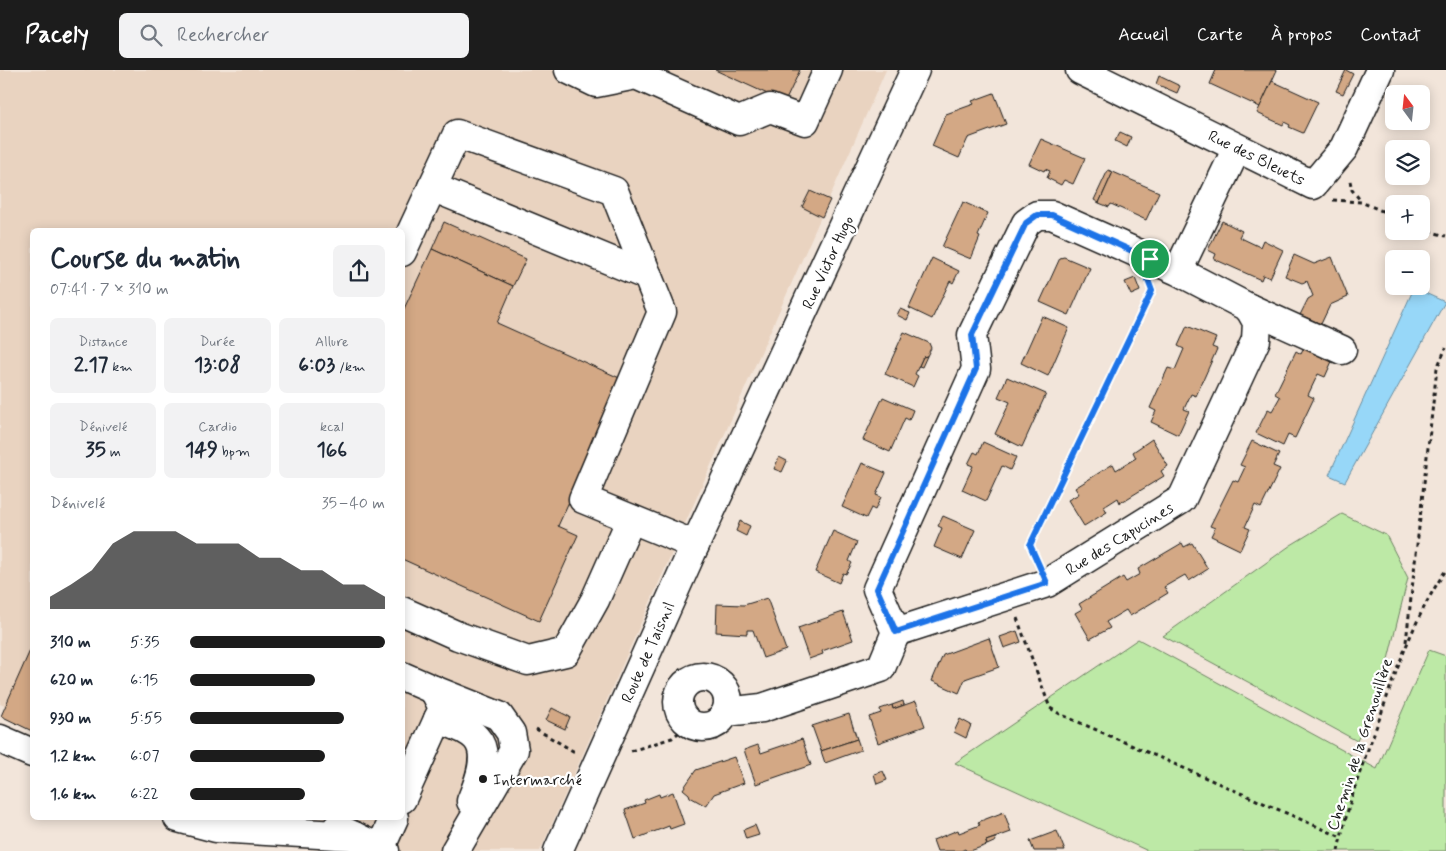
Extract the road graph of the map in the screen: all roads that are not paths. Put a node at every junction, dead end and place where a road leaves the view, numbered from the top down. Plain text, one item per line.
1 (569, 70) edge
2 (828, 70) edge
3 (915, 70) edge
4 (1080, 70) edge
5 (1380, 70) edge
6 (1237, 148) junction
7 (432, 187) junction
8 (405, 246) edge
9 (1178, 271) junction
10 (648, 276) junction
11 (1249, 308) junction
12 (1342, 350) dead end
13 (738, 454) joint
14 (631, 519) junction
15 (695, 545) junction
16 (405, 612) edge
17 (896, 632) junction
18 (405, 677) edge
19 (434, 690) junction
20 (726, 712) junction
21 (438, 719) junction
22 (0, 739) edge
23 (30, 752) edge
24 (405, 792) edge
25 (186, 820) edge
26 (320, 820) edge
27 (393, 820) edge
28 (354, 836) junction
29 (383, 850) edge
30 (450, 851) edge
31 (455, 851) edge
32 (558, 851) edge

1 - 2 street
3 - 13 street, Rue Victor Hugo
4 - 6 street, Rue des Bleuets
5 - 6 street, Rue des Bleuets
6 - 9 street
7 - 8 street
7 - 10 street
7 - 10 street
9 - 11 street
9 - 17 street
10 - 14 street
11 - 12 street
11 - 17 street, Rue des Capucines
13 - 15 street, Route de Taisnil
14 - 15 street
14 - 16 street
15 - 32 street, Route de Taisnil
17 - 20 street
18 - 19 street
19 - 21 street
19 - 31 street
20 - 20 street
21 - 24 street
21 - 30 street
22 - 23 street
25 - 28 street
26 - 28 street
27 - 29 street
28 - 29 street

